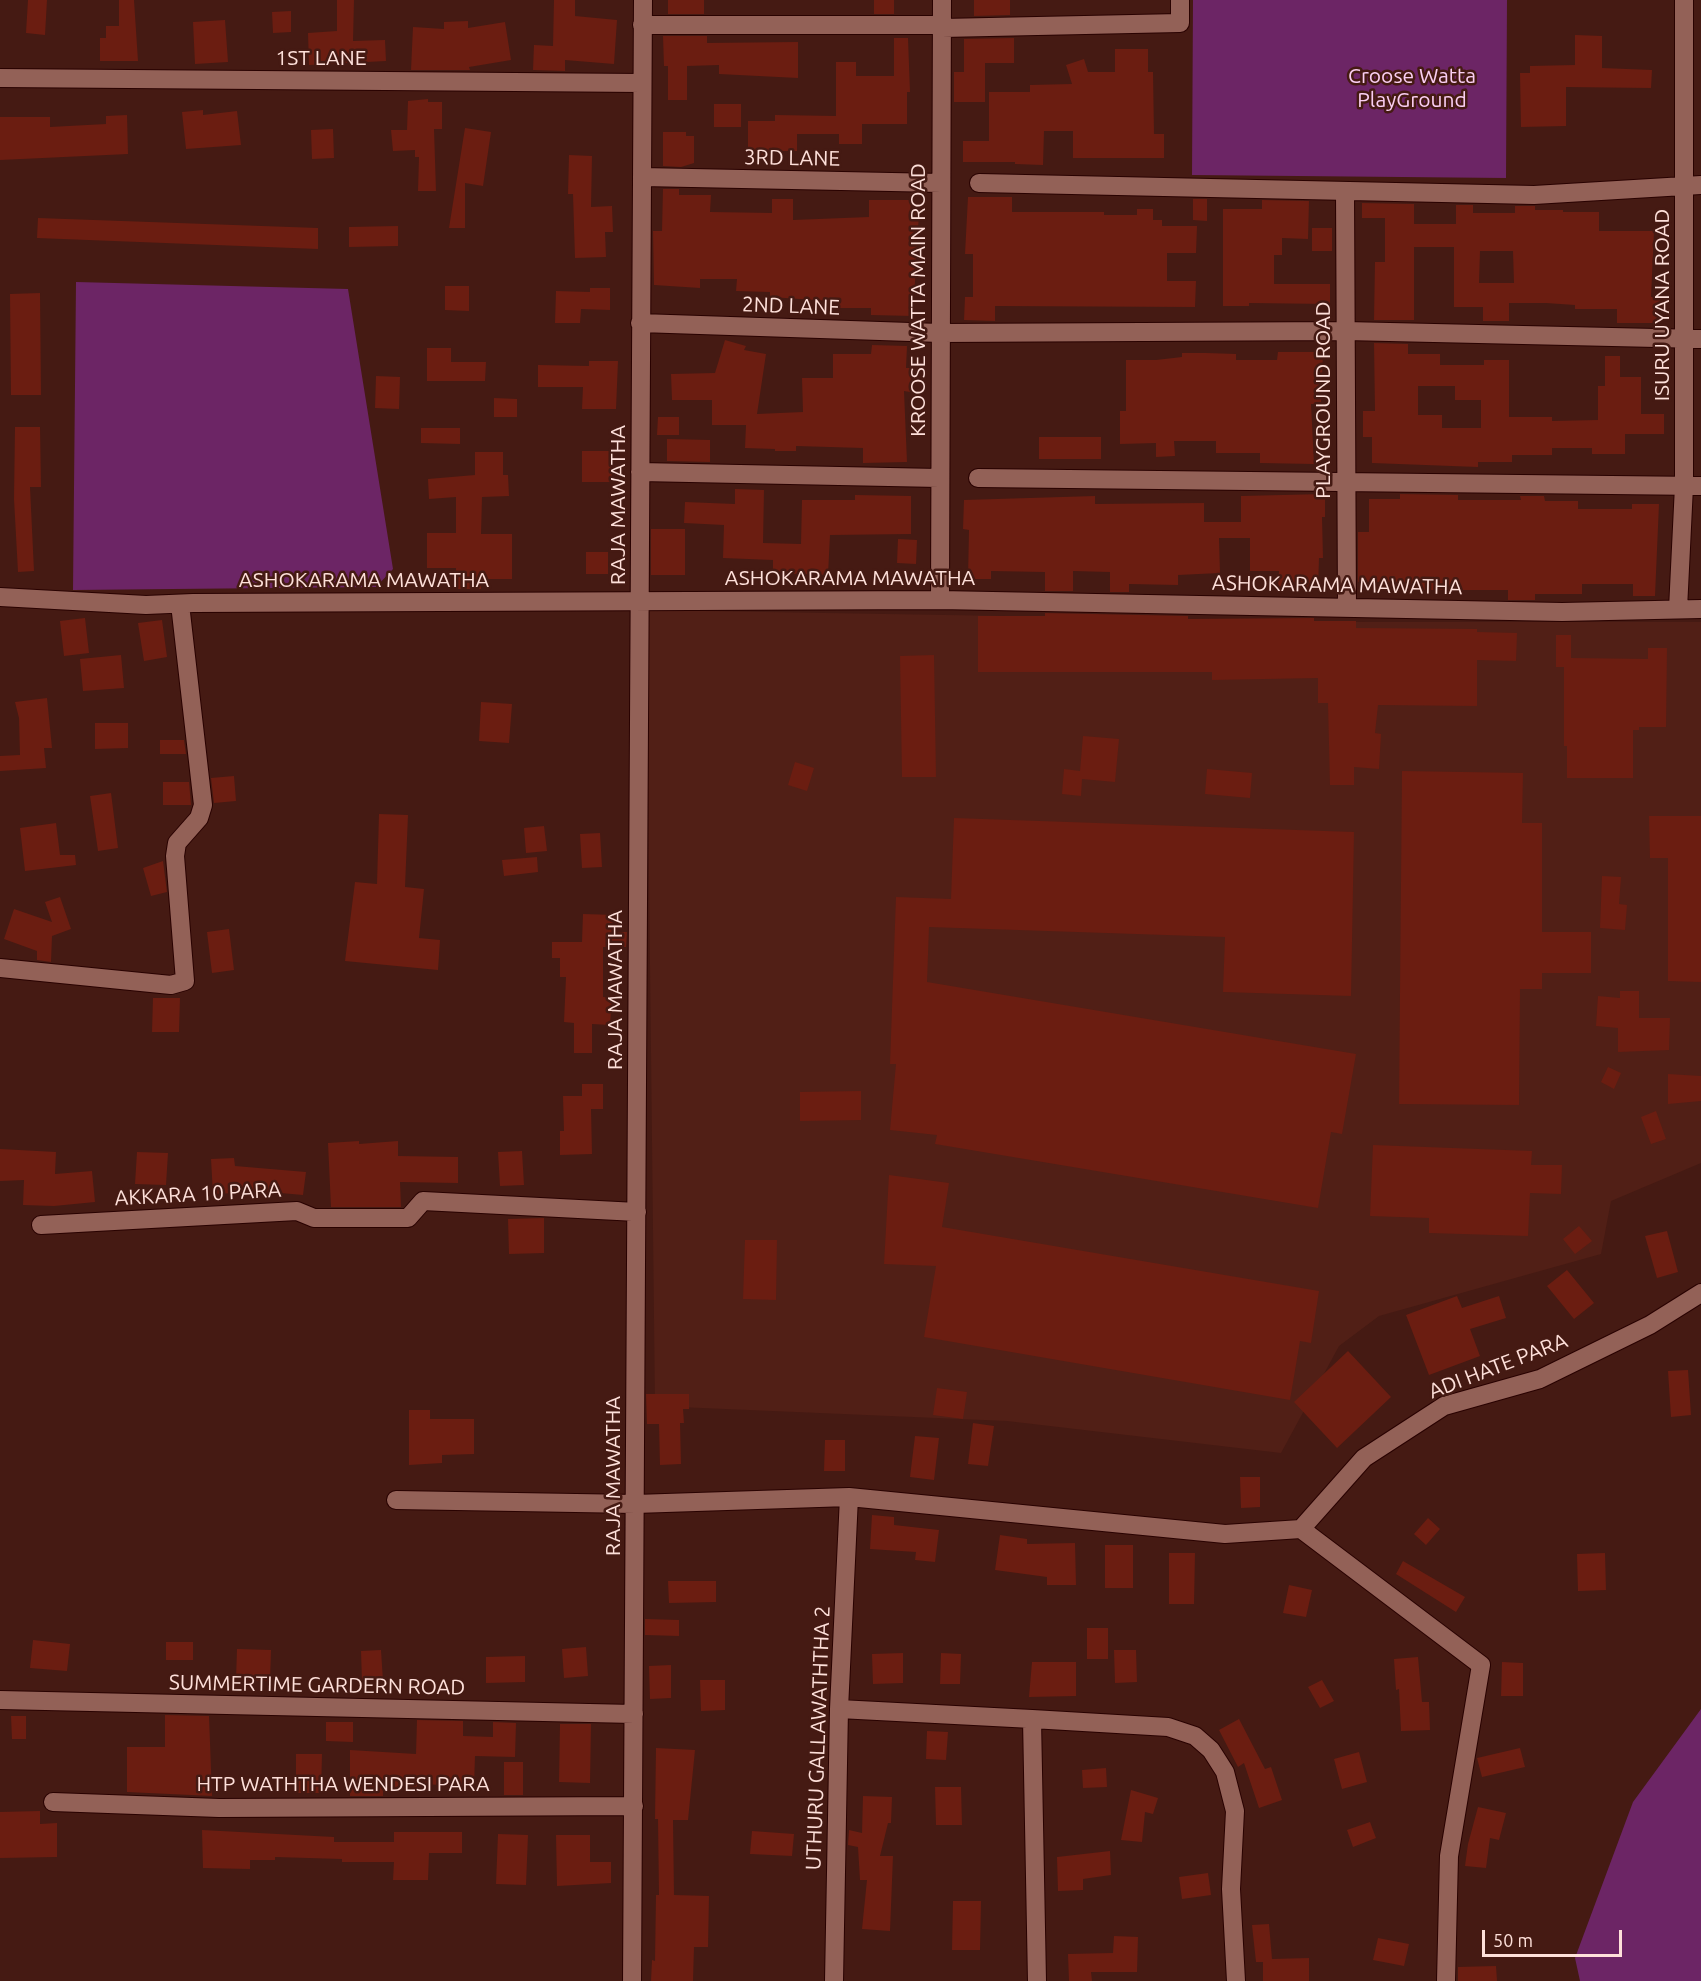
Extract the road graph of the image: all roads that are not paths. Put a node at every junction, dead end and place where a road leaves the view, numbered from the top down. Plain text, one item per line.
1 (643, 0) edge
2 (942, 0) edge
3 (1180, 0) edge
4 (1684, 0) edge
5 (642, 25) junction
6 (942, 27) junction
7 (1693, 31) edge
8 (0, 78) edge
9 (642, 83) junction
10 (642, 177) junction
11 (941, 183) junction
12 (979, 183) dead end
13 (1693, 184) edge
14 (1345, 191) junction
15 (640, 323) junction
16 (1345, 331) junction
17 (940, 333) junction
18 (1693, 339) edge
19 (640, 472) junction
20 (939, 478) junction
21 (978, 478) dead end
22 (1346, 483) junction
23 (1693, 486) edge
24 (0, 597) edge
25 (940, 600) junction
26 (640, 601) junction
27 (180, 604) junction
28 (1347, 608) junction
29 (1678, 609) junction
30 (1701, 609) edge
31 (0, 968) edge
32 (637, 1212) junction
33 (41, 1225) dead end
34 (1701, 1293) edge
35 (849, 1497) junction
36 (396, 1500) dead end
37 (635, 1504) junction
38 (1301, 1529) junction
39 (0, 1700) edge
40 (839, 1709) junction
41 (634, 1714) junction
42 (1032, 1719) junction
43 (52, 1802) dead end
44 (634, 1806) junction
45 (632, 1981) edge
46 (834, 1981) edge
47 (1037, 1981) edge
48 (1236, 1981) edge
49 (1446, 1981) edge

1 - 5 street, RAJA MAWATHA
2 - 6 street, KROOSE WATTA MAIN ROAD
3 - 6 street
4 - 7 street, ISURU UYANA ROAD
5 - 6 street
5 - 9 street, RAJA MAWATHA
6 - 11 street, KROOSE WATTA MAIN ROAD
7 - 13 street, ISURU UYANA ROAD
8 - 9 street, 1ST LANE
9 - 10 street, RAJA MAWATHA
10 - 11 street, 3RD LANE
10 - 15 street, RAJA MAWATHA
11 - 17 street, KROOSE WATTA MAIN ROAD
12 - 14 street
13 - 14 street
13 - 18 street, ISURU UYANA ROAD
14 - 16 street, PLAYGROUND ROAD
15 - 17 street, 2ND LANE
15 - 19 street, RAJA MAWATHA
16 - 17 street, 2ND LANE
16 - 18 street, 2ND LANE
16 - 22 street, PLAYGROUND ROAD
17 - 20 street, KROOSE WATTA MAIN ROAD
18 - 23 street, ISURU UYANA ROAD
19 - 20 street
19 - 26 street, RAJA MAWATHA
20 - 25 street, KROOSE WATTA MAIN ROAD
21 - 22 street
22 - 23 street
22 - 28 street, PLAYGROUND ROAD
23 - 29 street, ISURU UYANA ROAD
24 - 27 street, ASHOKARAMA MAWATHA
25 - 26 street, ASHOKARAMA MAWATHA
25 - 28 street, ASHOKARAMA MAWATHA
26 - 27 street, ASHOKARAMA MAWATHA
26 - 32 street, RAJA MAWATHA
27 - 31 street
28 - 29 street, ASHOKARAMA MAWATHA
29 - 30 street, ASHOKARAMA MAWATHA
32 - 33 street, AKKARA 10 PARA
32 - 37 street, RAJA MAWATHA
34 - 38 street, ADI HATE PARA
35 - 37 street
35 - 38 street
35 - 40 street, UTHURU GALLAWATHTHA 2
36 - 37 street
37 - 41 street, RAJA MAWATHA
38 - 49 street
39 - 41 street, SUMMERTIME GARDERN ROAD
40 - 42 street
40 - 46 street, UTHURU GALLAWATHTHA 2
41 - 44 street, RAJA MAWATHA
42 - 47 street
42 - 48 street
43 - 44 street, HTP WATHTHA WENDESI PARA
44 - 45 street, RAJA MAWATHA

